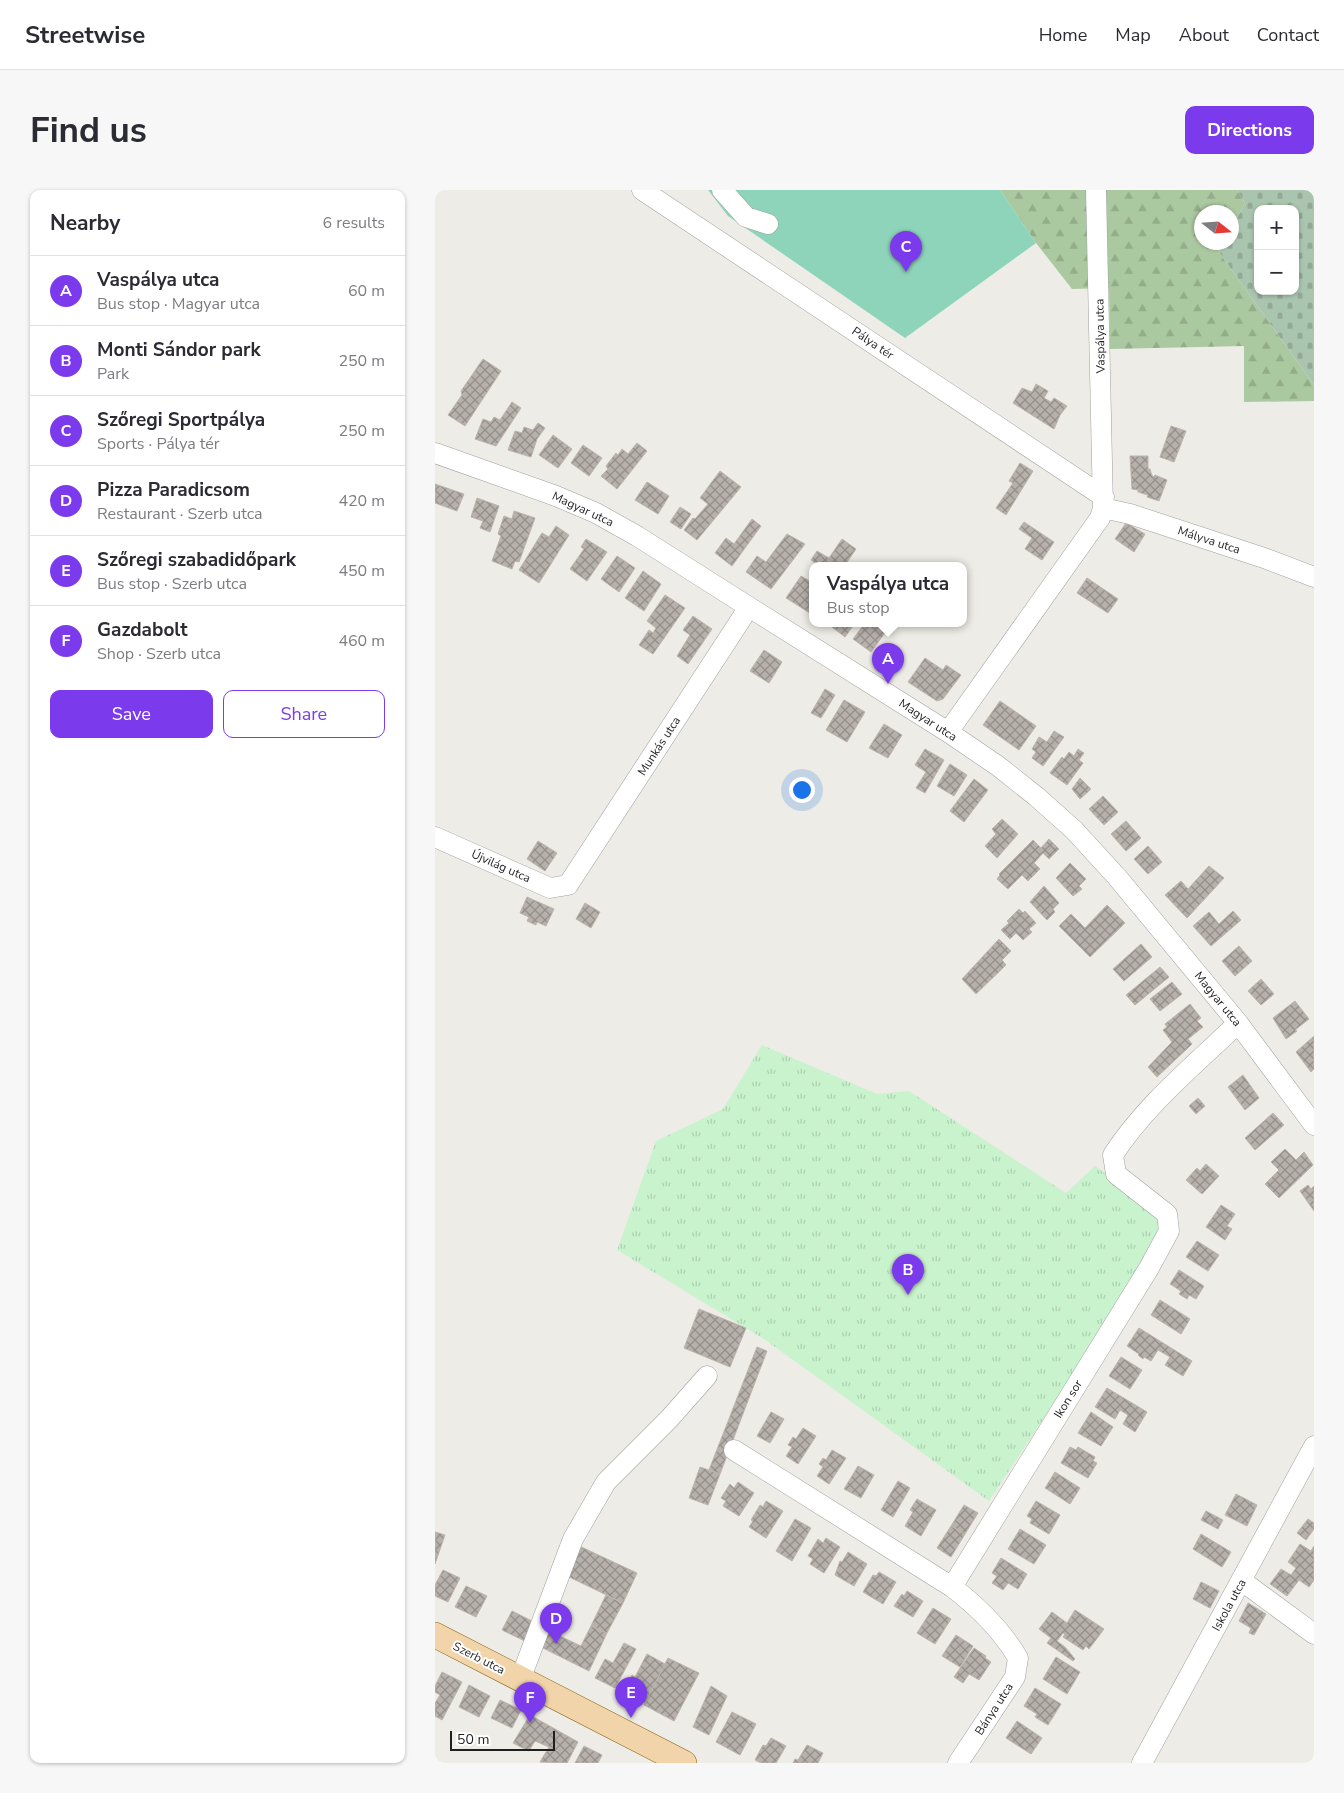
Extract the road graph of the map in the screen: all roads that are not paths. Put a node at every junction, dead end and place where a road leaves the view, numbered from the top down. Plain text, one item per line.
1 (722, 190) edge
2 (1096, 190) edge
3 (655, 193) edge
4 (768, 224) dead end
5 (435, 453) edge
6 (1104, 502) junction
7 (1314, 577) edge
8 (749, 607) junction
9 (948, 732) junction
10 (435, 836) edge
11 (568, 885) joint
12 (1238, 1023) junction
13 (1314, 1125) edge
14 (707, 1376) dead end
15 (1314, 1446) edge
16 (733, 1450) dead end
17 (1242, 1581) junction
18 (952, 1587) junction
19 (1314, 1634) edge
20 (435, 1636) edge
21 (520, 1680) junction
22 (684, 1763) edge
23 (958, 1763) edge
24 (1142, 1763) edge

1 - 4 street
2 - 6 street, Vaspálya utca
3 - 6 street, Pálya tér
5 - 8 street, Magyar utca
6 - 7 street, Mályva utca
6 - 9 street, Vaspálya utca
8 - 9 street, Magyar utca
8 - 11 street, Munkás utca
9 - 12 street, Magyar utca
10 - 11 street, Újvilág utca
12 - 13 street, Magyar utca
12 - 18 street, Ikon sor
14 - 21 street
15 - 17 street, Iskola utca
16 - 18 street
17 - 19 street
17 - 24 street, Iskola utca
18 - 23 street, Bánya utca
20 - 21 main road, Szerb utca
21 - 22 main road, Szerb utca

